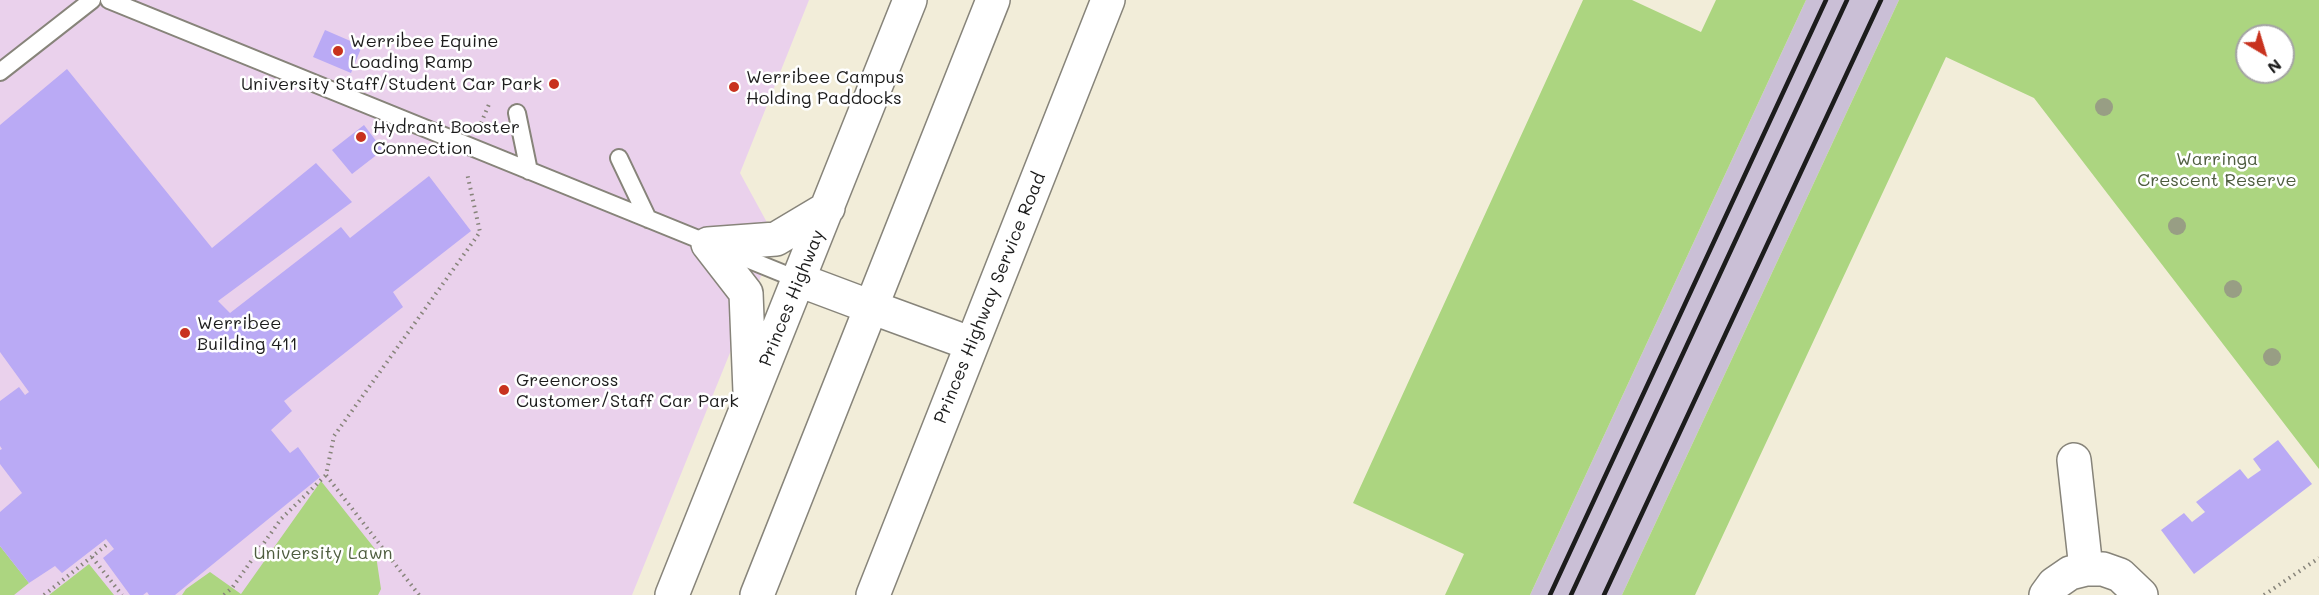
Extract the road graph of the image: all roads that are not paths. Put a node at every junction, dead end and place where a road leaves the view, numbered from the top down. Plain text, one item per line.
1 (92, 0) edge
2 (109, 0) edge
3 (910, 0) edge
4 (993, 0) edge
5 (1108, 0) edge
6 (0, 72) edge
7 (517, 113) dead end
8 (620, 158) dead end
9 (529, 171) junction
10 (828, 208) junction
11 (648, 219) junction
12 (708, 244) junction
13 (799, 280) junction
14 (871, 307) junction
15 (972, 344) junction
16 (751, 402) junction
17 (2074, 460) dead end
18 (2086, 569) junction
19 (672, 595) edge
20 (757, 595) edge
21 (873, 595) edge
22 (2046, 595) edge
23 (2140, 595) edge

1 - 6 lane
2 - 9 lane
3 - 10 main road, Princes Highway
4 - 14 main road
5 - 15 main road, Princes Highway Service Road
7 - 9 lane
8 - 11 lane
9 - 11 lane
10 - 12 main road
10 - 13 main road, Princes Highway
11 - 12 lane
12 - 13 lane
12 - 16 main road
13 - 14 main road
13 - 16 main road, Princes Highway
14 - 15 main road
14 - 20 main road
15 - 21 main road, Princes Highway Service Road
16 - 19 main road, Princes Highway
17 - 18 main road
18 - 22 main road
18 - 23 main road

